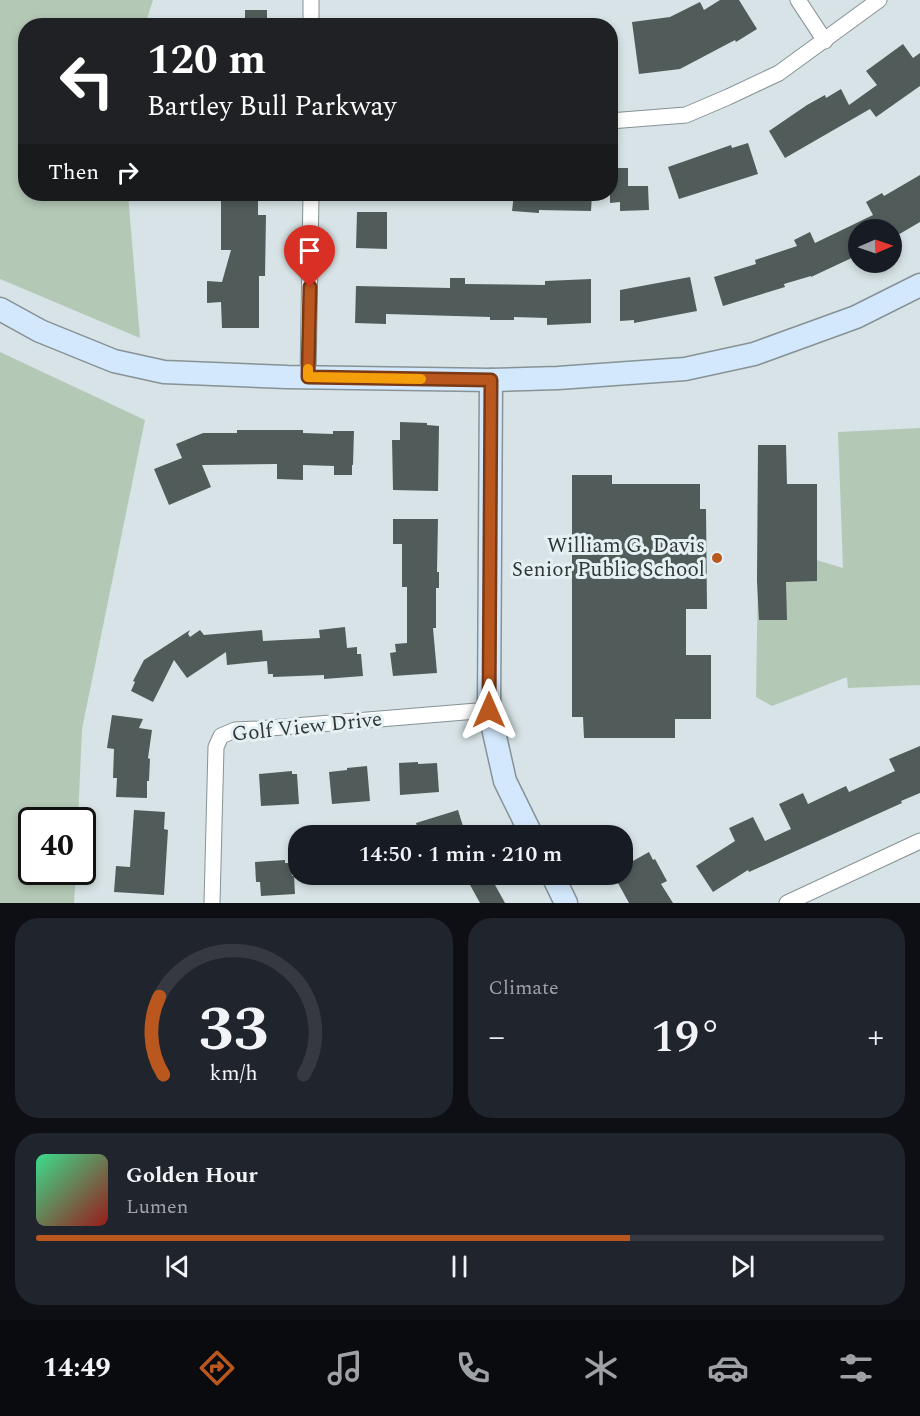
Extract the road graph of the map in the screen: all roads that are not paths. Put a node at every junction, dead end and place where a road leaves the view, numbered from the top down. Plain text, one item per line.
1 (311, 0) edge
2 (798, 0) edge
3 (879, 0) edge
4 (311, 18) edge
5 (825, 41) junction
6 (618, 120) edge
7 (311, 201) edge
8 (920, 285) edge
9 (0, 309) edge
10 (308, 377) junction
11 (491, 380) junction
12 (489, 710) junction
13 (527, 825) edge
14 (920, 841) edge
15 (557, 885) edge
16 (212, 903) edge
17 (566, 903) edge
18 (787, 903) edge

1 - 4 street
2 - 5 street
3 - 5 street
5 - 6 street
7 - 10 street
8 - 11 street
9 - 10 street
10 - 11 street
11 - 12 street
12 - 13 street
12 - 16 street, Golf View Drive
14 - 18 street
15 - 17 street

